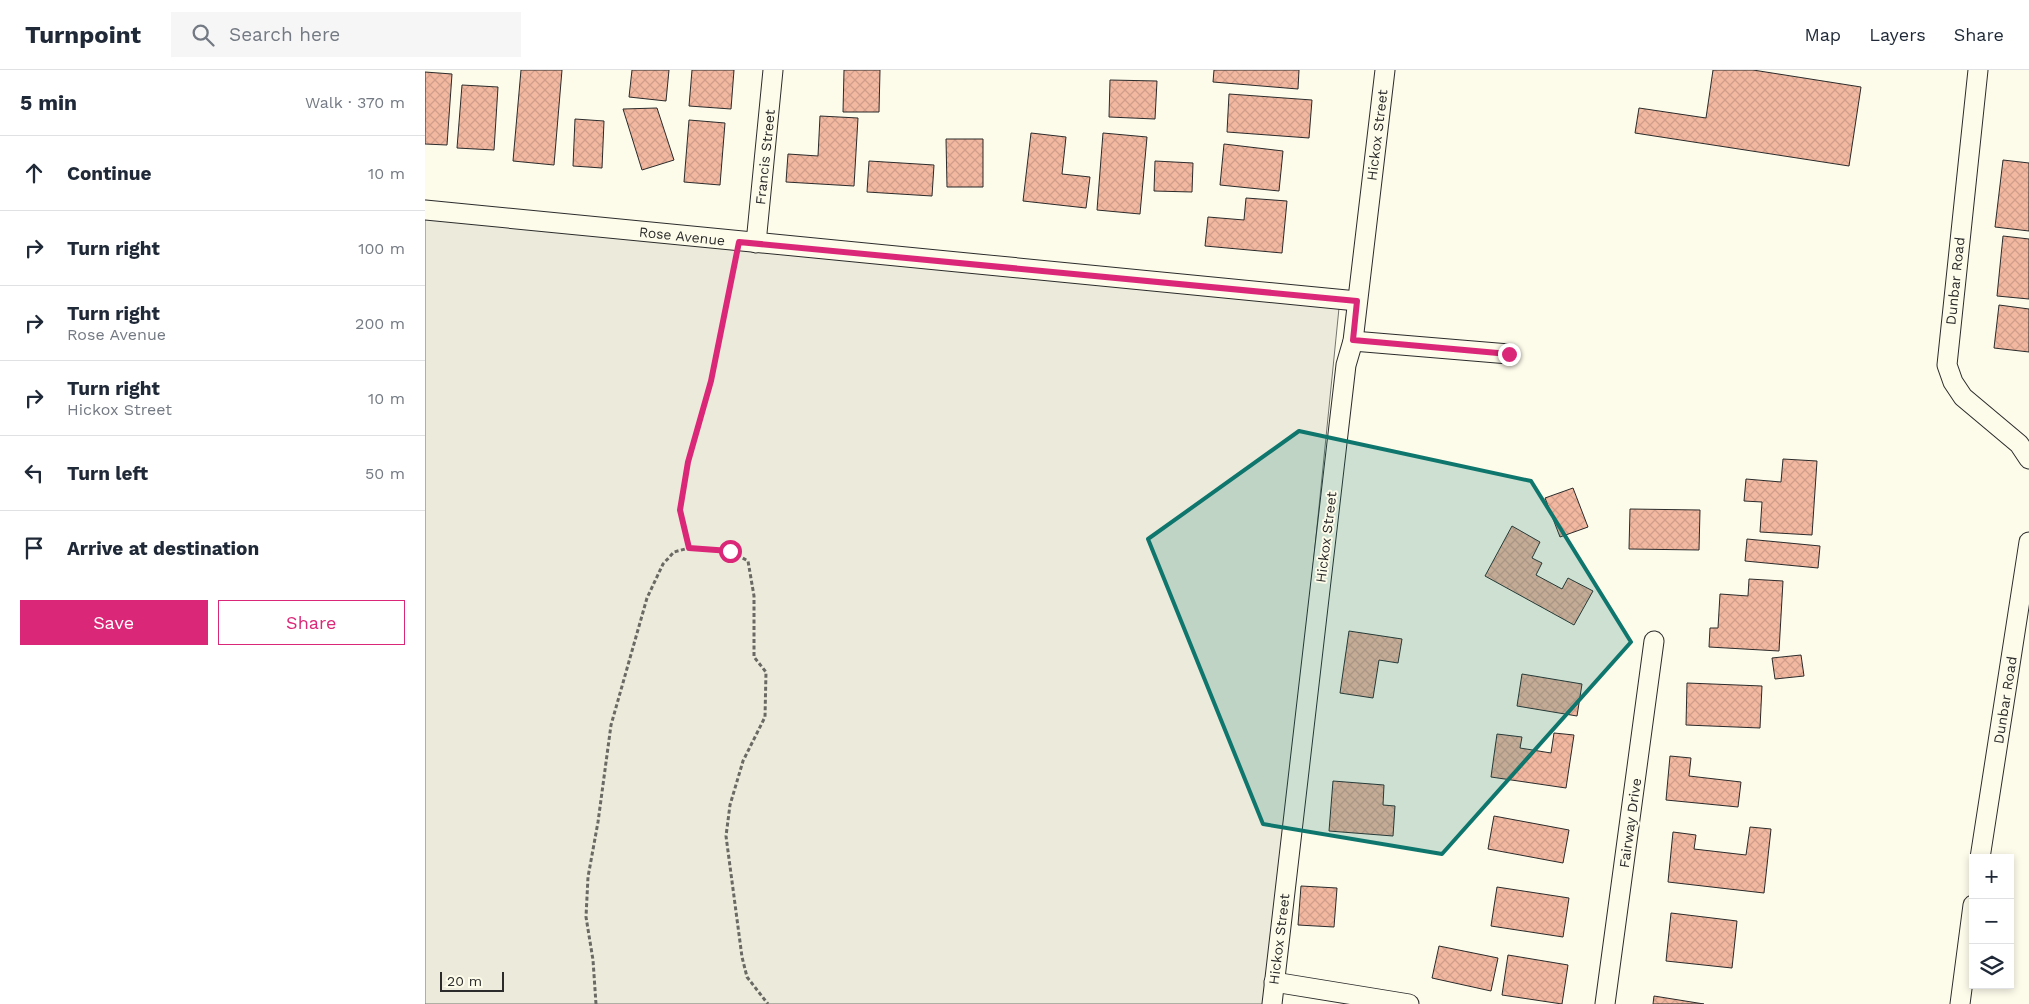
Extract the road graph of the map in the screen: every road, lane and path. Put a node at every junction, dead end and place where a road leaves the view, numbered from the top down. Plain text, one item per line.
1 (773, 70) edge
2 (1385, 70) edge
3 (1978, 70) edge
4 (425, 210) edge
5 (747, 243) junction
6 (1357, 301) junction
7 (1353, 340) junction
8 (1509, 354) dead end
9 (2029, 459) edge
10 (2029, 542) edge
11 (689, 548) junction
12 (1654, 641) dead end
13 (1981, 854) edge
14 (1969, 935) edge
15 (1274, 982) junction
16 (596, 1004) edge
17 (768, 1004) edge
18 (1272, 1004) edge
19 (1409, 1004) edge
20 (1605, 1004) edge
21 (1960, 1004) edge

1 - 5 street, Francis Street
2 - 6 street, Hickox Street
3 - 9 street, Dunbar Road
4 - 5 street, Rose Avenue
5 - 6 street, Rose Avenue
5 - 11 path
6 - 7 street, Hickox Street
7 - 8 street
7 - 15 street, Hickox Street
10 - 13 street, Dunbar Road
11 - 16 path
11 - 17 path
12 - 20 street, Fairway Drive
14 - 21 street
15 - 18 street, Hickox Street
15 - 19 street

